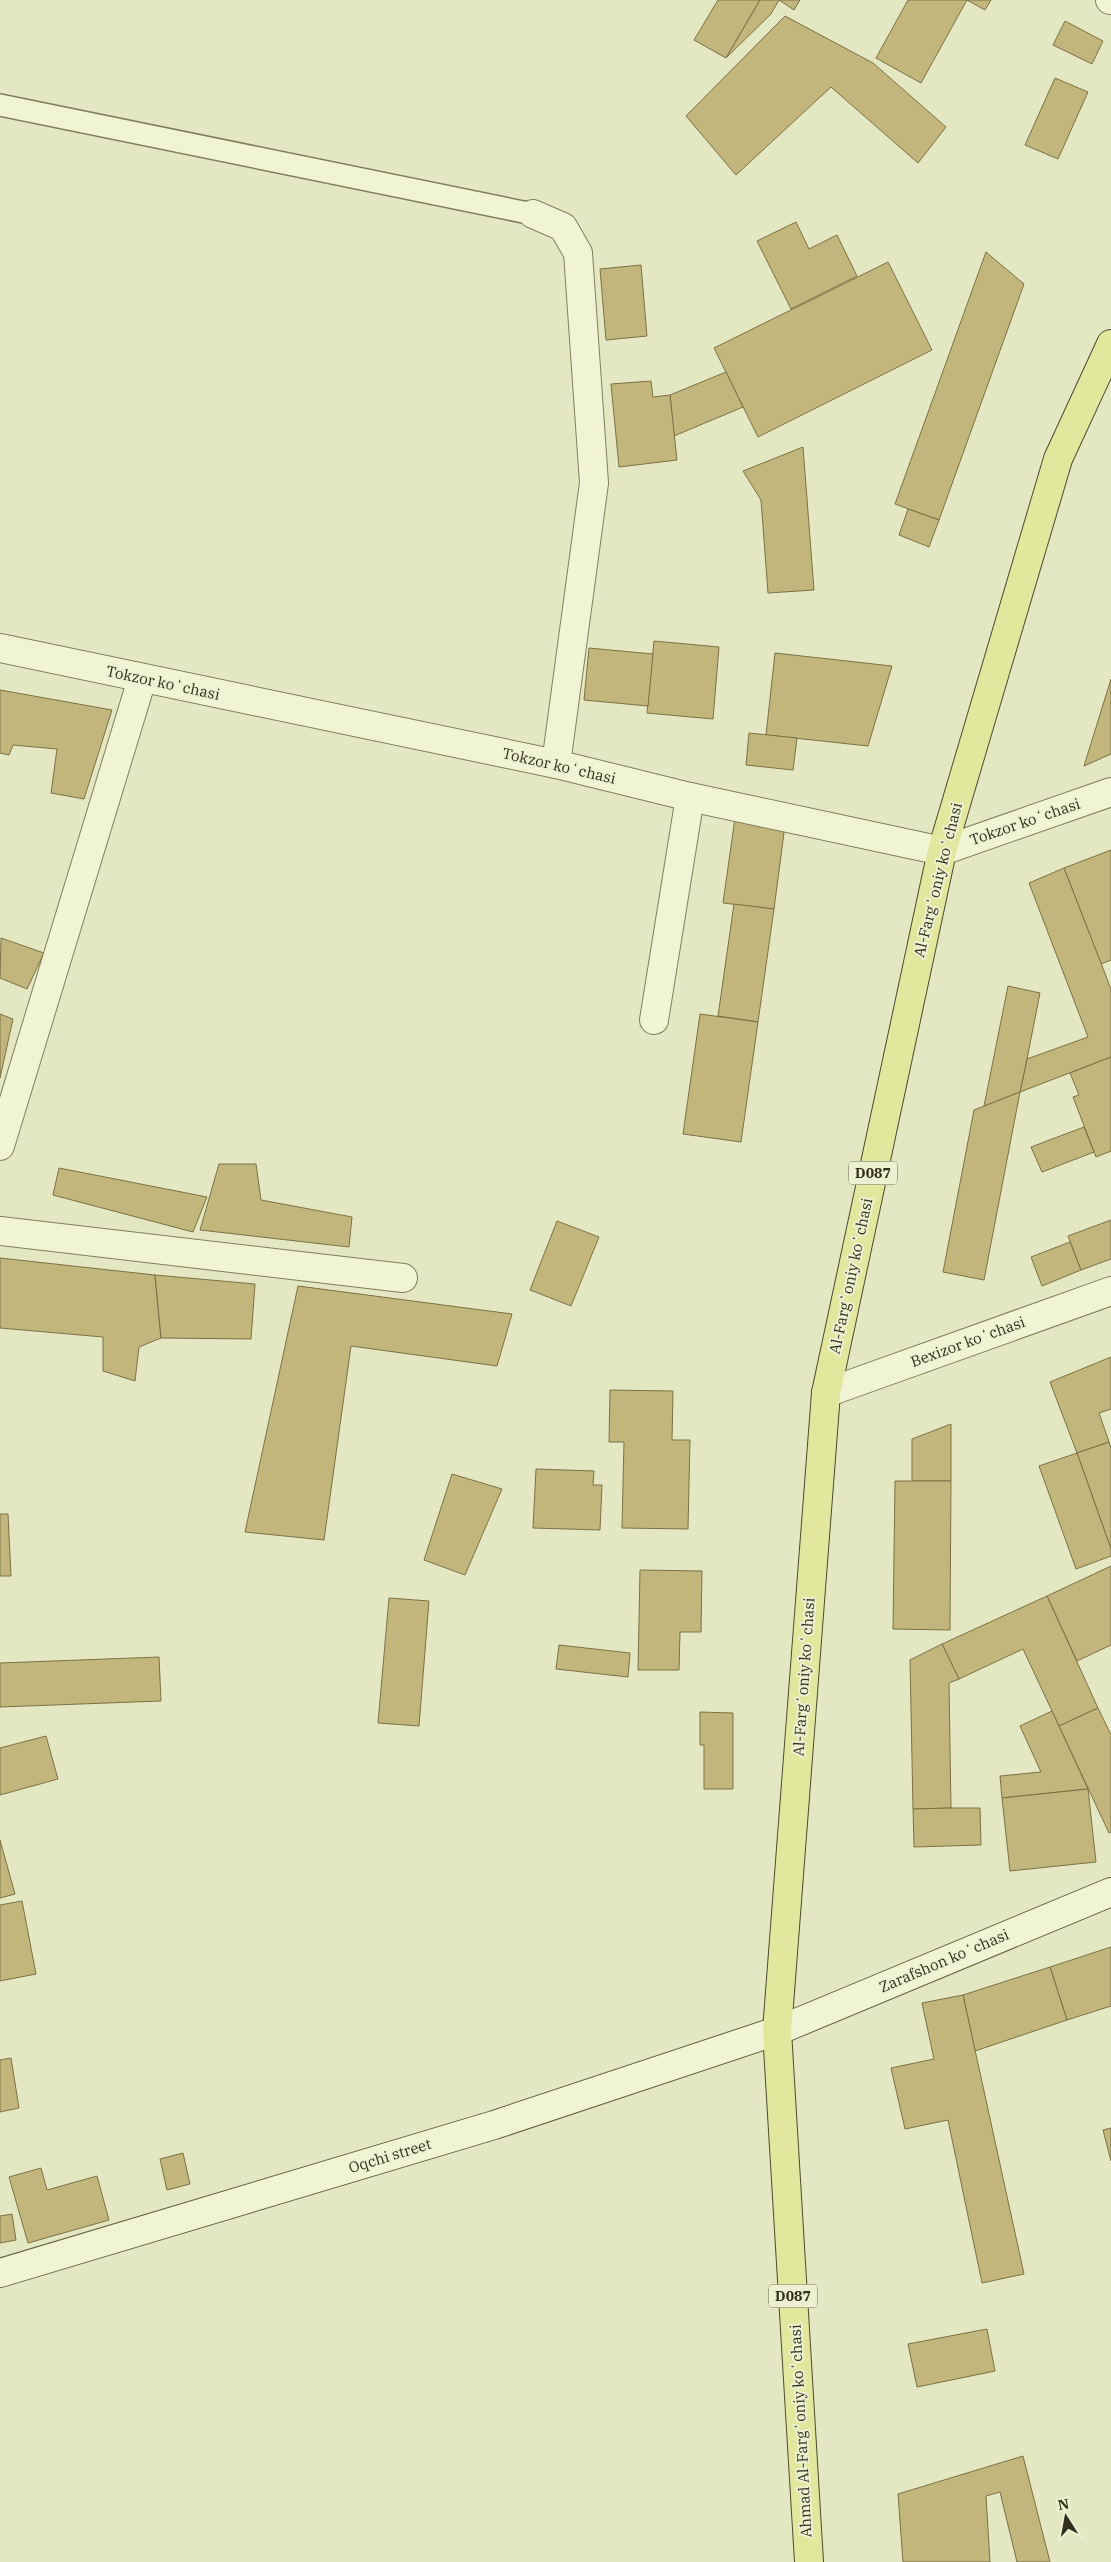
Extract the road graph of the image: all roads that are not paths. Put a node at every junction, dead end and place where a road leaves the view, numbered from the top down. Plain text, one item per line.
1 (0, 105) edge
2 (533, 214) joint
3 (1111, 344) edge
4 (0, 648) edge
5 (142, 679) junction
6 (556, 764) junction
7 (1111, 792) edge
8 (690, 797) junction
9 (942, 851) junction
10 (654, 1020) dead end
11 (0, 1146) edge
12 (0, 1232) edge
13 (403, 1278) dead end
14 (1111, 1291) edge
15 (826, 1393) junction
16 (1111, 1892) edge
17 (777, 2031) junction
18 (0, 2273) edge
19 (808, 2562) edge

1 - 2 lane
2 - 6 street
3 - 9 main road, Al-Fargʻoniy koʻchasi / D087
4 - 5 street, Tokzor koʻchasi
5 - 6 street, Tokzor koʻchasi
5 - 11 street
6 - 8 street, Tokzor koʻchasi
7 - 9 street, Tokzor koʻchasi
8 - 9 street, Tokzor koʻchasi
8 - 10 street
9 - 15 main road, Al-Fargʻoniy koʻchasi / D087
12 - 13 street
14 - 15 street, Bexizor koʻchasi
15 - 17 main road, Al-Fargʻoniy koʻchasi / D087
16 - 17 street, Zarafshon koʻchasi
17 - 18 street, Oqchi street
17 - 19 main road, Ahmad Al-Fargʻoniy koʻchasi / D087

